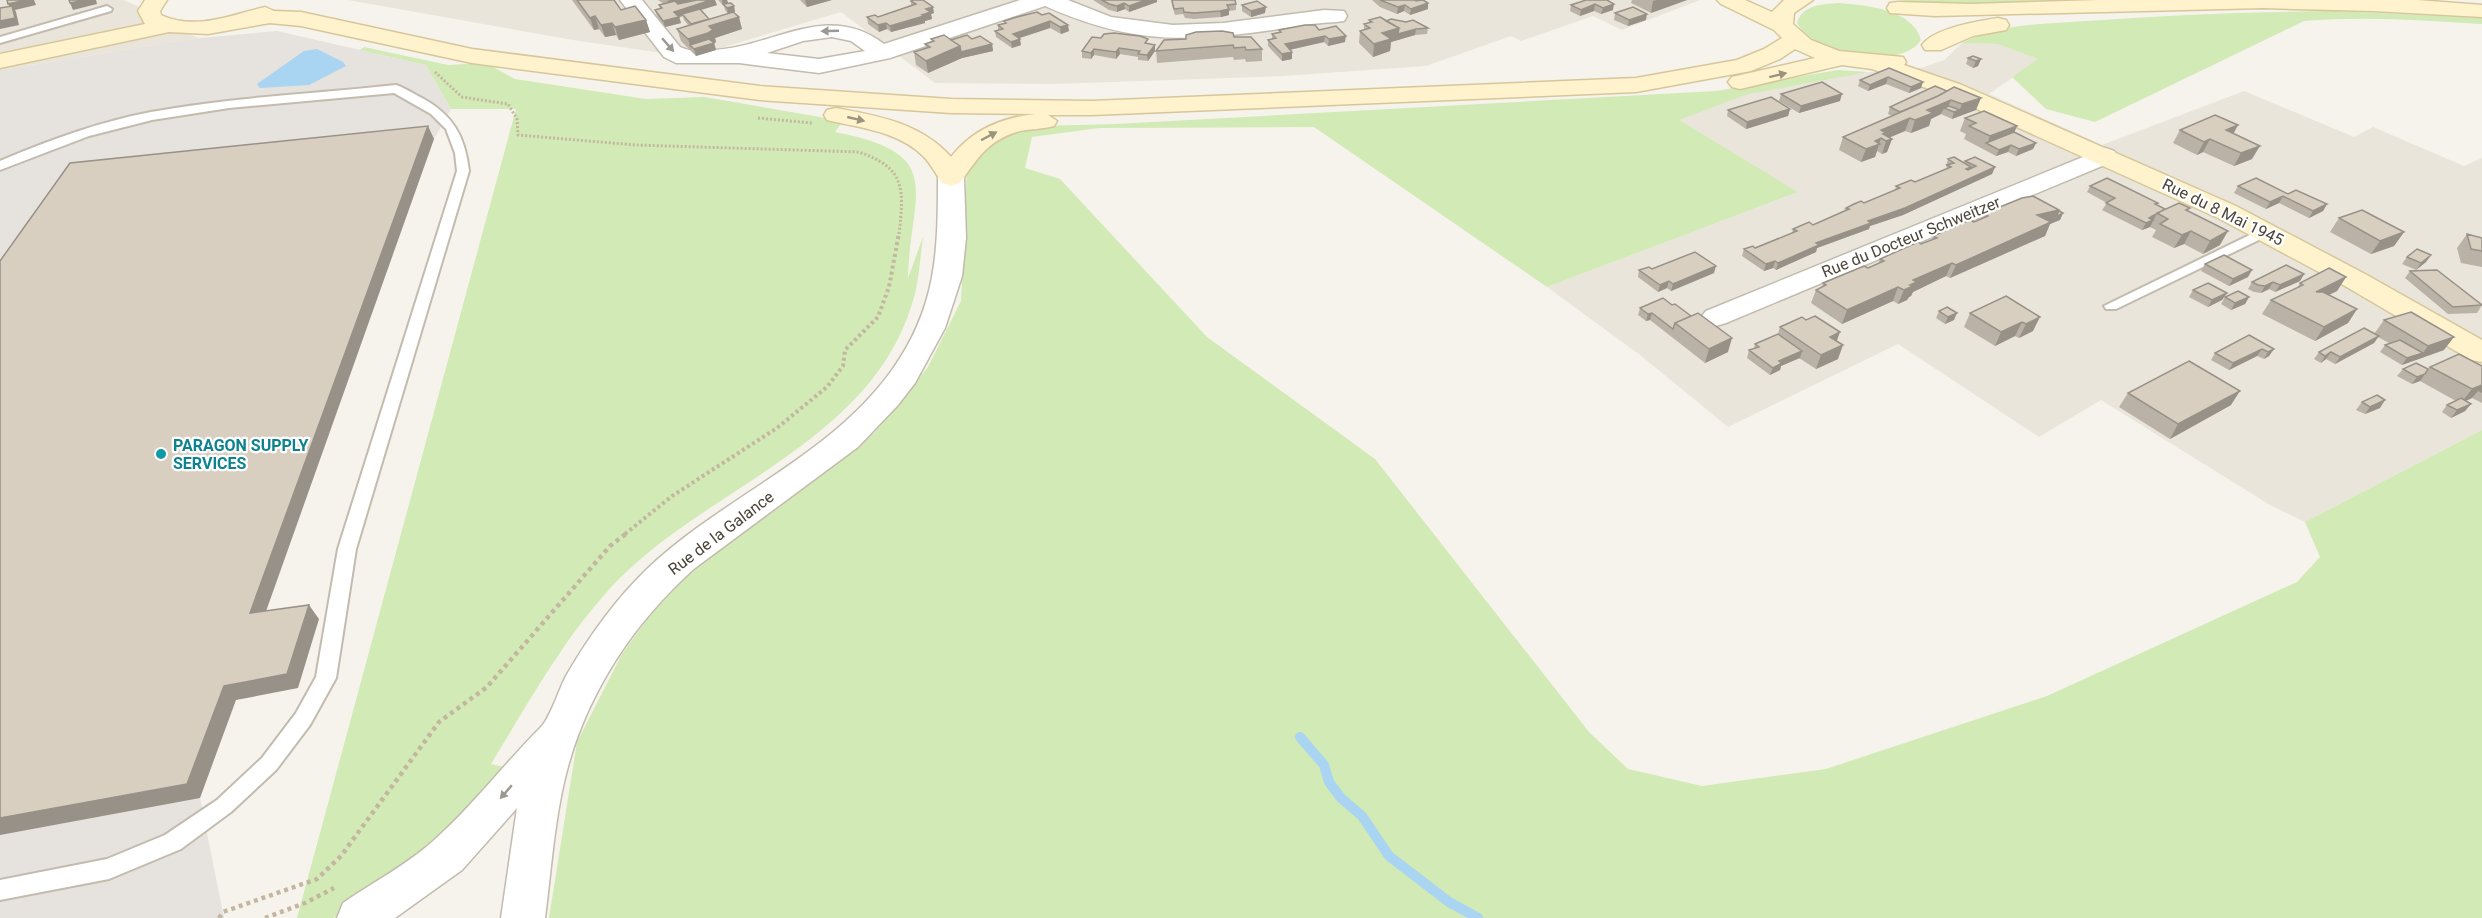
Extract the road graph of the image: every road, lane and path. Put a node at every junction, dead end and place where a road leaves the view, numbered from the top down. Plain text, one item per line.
1 (291, 0) edge
2 (300, 0) edge
3 (631, 0) edge
4 (1041, 0) edge
5 (1050, 0) edge
6 (1728, 0) edge
7 (1736, 0) edge
8 (2275, 4) junction
9 (153, 5) edge
10 (107, 9) dead end
11 (2482, 11) edge
12 (1336, 16) dead end
13 (1792, 17) edge
14 (246, 20) junction
15 (168, 26) junction
16 (0, 40) edge
17 (1931, 47) junction
18 (882, 53) junction
19 (25, 55) junction
20 (739, 56) junction
21 (1845, 58) junction
22 (0, 61) edge
23 (1873, 62) junction
24 (555, 66) junction
25 (434, 70) dead end
26 (1636, 86) junction
27 (1954, 90) junction
28 (755, 104) junction
29 (1147, 106) junction
30 (815, 123) dead end
31 (2105, 156) junction
32 (0, 166) edge
33 (951, 178) junction
34 (2264, 232) junction
35 (2110, 306) dead end
36 (1716, 317) dead end
37 (2482, 353) edge
38 (559, 733) junction
39 (0, 890) edge
40 (351, 901) edge
41 (219, 918) edge
42 (265, 918) edge
43 (523, 918) edge

1 - 14 main road
2 - 24 main road
3 -> 20 street
4 - 18 street
5 - 12 street
6 - 13 main road
7 - 13 main road
8 - 11 main road
8 - 17 main road
8 - 17 main road, Rue du 8 Mai 1945
9 - 15 main road
9 - 19 main road
10 - 16 lane
13 - 21 main road
13 - 26 main road
14 - 15 main road
14 - 24 main road
15 - 19 main road
17 - 23 main road
17 - 27 main road, Rue du 8 Mai 1945
18 - 20 street
18 -> 20 street
19 - 22 main road
21 - 23 main road
26 -> 21 main road
23 - 27 main road, Rue du 8 Mai 1945
24 - 28 main road
25 - 41 path
26 - 29 main road
27 - 31 main road, Rue du 8 Mai 1945
28 - 29 main road
28 - 30 path
28 -> 33 main road
33 -> 29 main road
31 - 34 main road, Rue du 8 Mai 1945
31 - 36 street, Rue du Docteur Schweitzer
32 - 39 lane
33 - 38 street, Rue de la Galance
34 - 35 lane
34 - 37 main road, Rue du 8 Mai 1945
38 -> 40 street
38 - 43 street, Rue de la Galance
40 - 42 path

